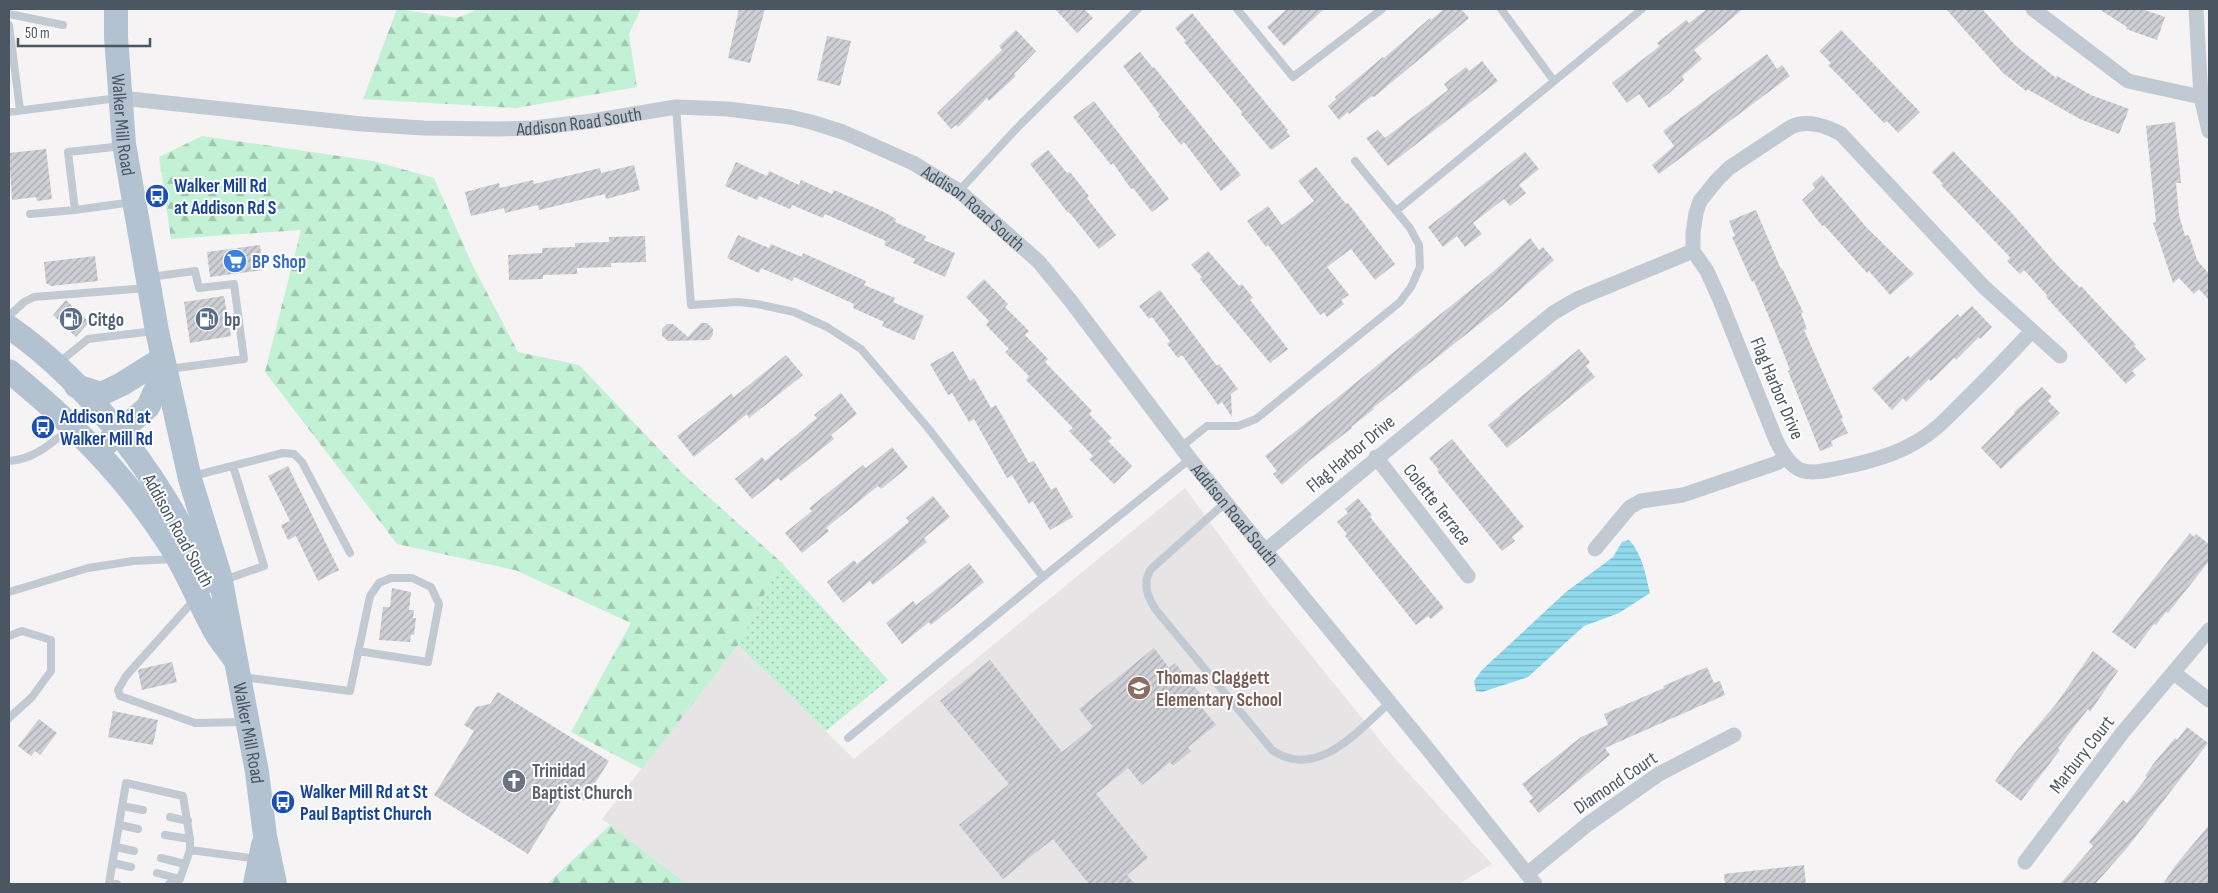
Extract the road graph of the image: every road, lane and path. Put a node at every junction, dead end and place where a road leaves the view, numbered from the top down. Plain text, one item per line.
1 (116, 9) edge
2 (1138, 9) edge
3 (1237, 9) edge
4 (1382, 9) edge
5 (1501, 9) edge
6 (1642, 9) edge
7 (2033, 9) edge
8 (2196, 9) edge
9 (9, 14) edge
10 (9, 25) edge
11 (63, 25) dead end
12 (1554, 81) junction
13 (2201, 97) junction
14 (121, 98) junction
15 (676, 107) junction
16 (20, 110) junction
17 (9, 112) edge
18 (2209, 131) edge
19 (124, 146) junction
20 (1355, 161) dead end
21 (959, 191) junction
22 (135, 202) junction
23 (75, 210) junction
24 (1396, 211) junction
25 (30, 214) dead end
26 (1693, 251) junction
27 (149, 283) junction
28 (9, 316) edge
29 (9, 327) edge
30 (2032, 330) junction
31 (157, 331) junction
32 (2060, 356) dead end
33 (164, 364) junction
34 (56, 365) junction
35 (9, 371) edge
36 (76, 386) junction
37 (73, 426) junction
38 (119, 433) junction
39 (1181, 447) junction
40 (98, 451) junction
41 (1376, 457) junction
42 (1785, 457) junction
43 (1190, 459) junction
44 (9, 461) edge
45 (233, 466) junction
46 (189, 477) junction
47 (1225, 503) junction
48 (1596, 549) dead end
49 (1265, 551) junction
50 (350, 553) dead end
51 (178, 559) junction
52 (1468, 576) dead end
53 (1043, 577) junction
54 (220, 581) junction
55 (9, 592) edge
56 (198, 596) junction
57 (2209, 630) edge
58 (9, 636) edge
59 (232, 636) junction
60 (358, 651) junction
61 (236, 668) junction
62 (2174, 673) junction
63 (2209, 700) edge
64 (1389, 703) junction
65 (9, 718) edge
66 (247, 722) junction
67 (1734, 735) dead end
68 (848, 738) dead end
69 (122, 806) junction
70 (143, 810) dead end
71 (170, 817) dead end
72 (188, 821) junction
73 (120, 825) junction
74 (138, 829) dead end
75 (165, 835) dead end
76 (265, 836) junction
77 (190, 839) junction
78 (116, 847) junction
79 (190, 850) junction
80 (134, 851) dead end
81 (161, 858) dead end
82 (260, 859) junction
83 (2025, 862) dead end
84 (113, 864) junction
85 (185, 864) junction
86 (131, 867) dead end
87 (158, 873) dead end
88 (180, 879) junction
89 (1531, 879) edge
90 (117, 884) edge
91 (170, 884) edge
92 (255, 884) edge
93 (275, 884) edge

1 - 14 main road, Walker Mill Road
2 - 21 lane
3 - 4 lane
5 - 12 lane
6 - 12 lane
7 - 13 street
8 - 13 street
9 - 11 lane
10 - 16 lane
12 - 24 lane
13 - 18 street
14 - 15 street, Addison Road South
14 - 16 lane
14 - 19 main road, Walker Mill Road
15 - 21 street, Addison Road South
15 - 53 lane
16 - 17 lane
19 - 22 main road, Walker Mill Road
19 - 23 lane
20 - 24 lane
21 - 39 street, Addison Road South
22 - 23 lane
22 - 27 main road, Walker Mill Road
23 - 25 lane
24 - 39 lane
26 - 30 street
26 - 41 street, Flag Harbor Drive
26 - 42 street, Flag Harbor Drive
27 - 28 lane
27 - 31 main road, Walker Mill Road
27 - 33 lane
29 - 34 main road, Addison Road South
30 - 32 street
30 - 42 street, Flag Harbor Drive
31 - 33 main road, Walker Mill Road
31 - 34 lane
33 - 36 main road
33 - 38 main road, Walker Mill Road
33 - 46 main road, Walker Mill Road
34 - 36 main road, Addison Road South
35 - 37 main road
36 - 38 main road, Addison Road South
37 - 40 main road
37 - 44 lane
38 - 40 main road, Walker Mill Road
38 - 59 main road, Addison Road South
39 - 43 street, Addison Road South
40 - 51 main road, Walker Mill Road
41 - 49 street, Flag Harbor Drive
41 - 52 street, Colette Terrace
42 - 48 street
43 - 47 street, Addison Road South
43 - 53 lane
45 - 46 lane
45 - 50 lane
45 - 54 lane
46 - 54 main road, Walker Mill Road
47 - 49 street, Addison Road South
47 - 64 lane
49 - 64 street, Addison Road South
51 - 55 lane
51 - 56 main road, Walker Mill Road
53 - 68 lane
54 - 59 main road, Walker Mill Road
56 - 61 main road, Walker Mill Road
56 - 66 lane
57 - 62 street, Marbury Court
58 - 65 lane
59 - 61 main road, Walker Mill Road
60 - 60 lane
60 - 61 lane
61 - 66 main road, Walker Mill Road
62 - 63 street
62 - 83 street, Marbury Court
64 - 89 street, Addison Road South
66 - 76 main road, Walker Mill Road
67 - 89 street, Diamond Court
69 - 70 lane
69 - 72 lane
69 - 73 lane
71 - 72 lane
72 - 77 lane
73 - 74 lane
73 - 78 lane
75 - 77 lane
76 - 82 main road, Walker Mill Road
76 - 93 main road, Walker Mill Road
77 - 79 lane
78 - 80 lane
78 - 84 lane
79 - 82 lane
79 - 85 lane
81 - 85 lane
82 - 92 main road, Walker Mill Road
84 - 86 lane
84 - 90 lane
85 - 88 lane
87 - 88 lane
88 - 91 lane

